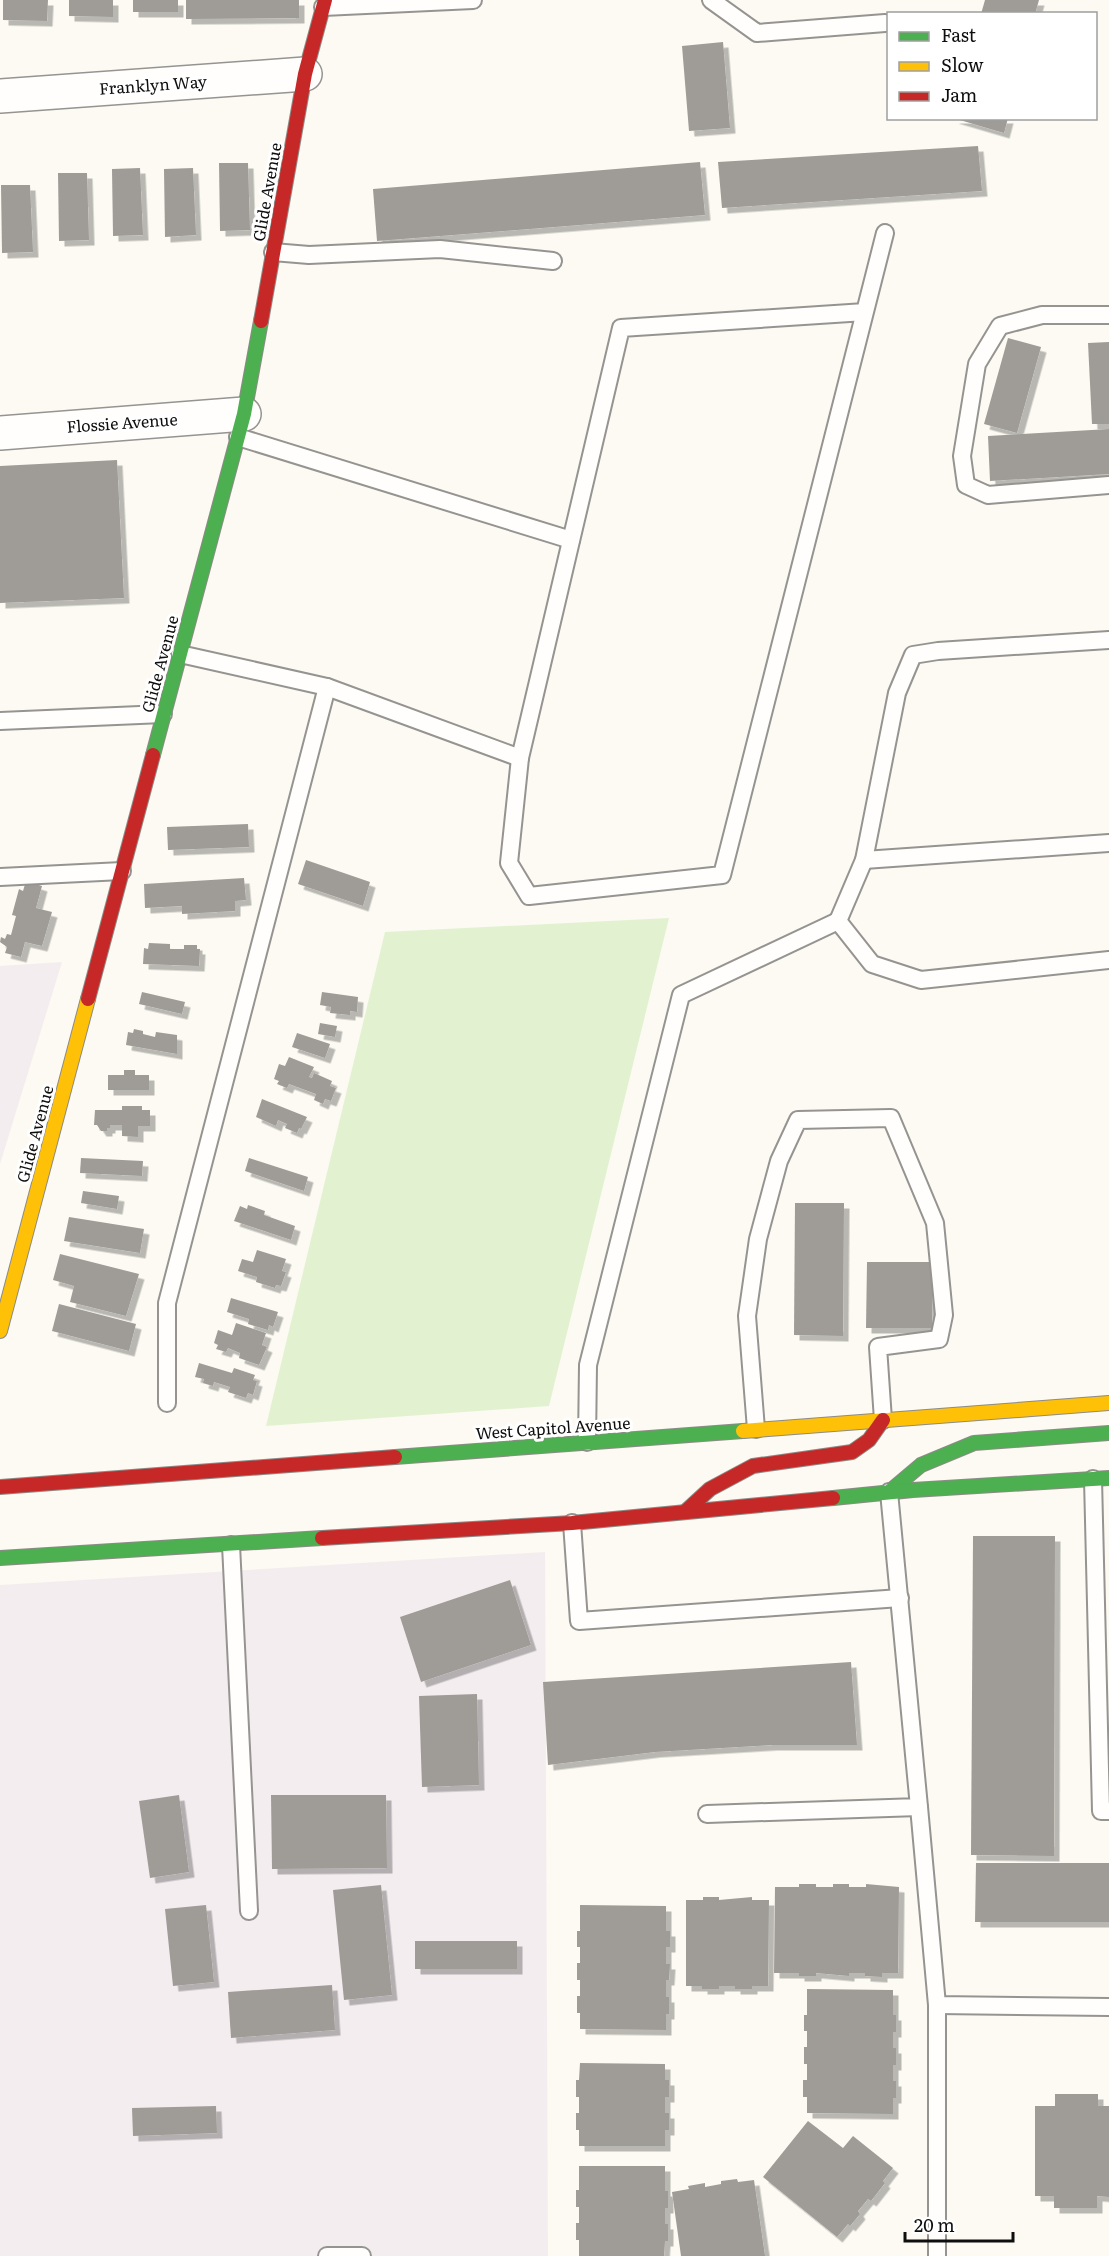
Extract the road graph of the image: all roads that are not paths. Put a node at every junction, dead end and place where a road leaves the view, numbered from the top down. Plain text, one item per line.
1 (473, 0) edge
2 (711, 0) edge
3 (324, 4) edge
4 (885, 22) dead end
5 (305, 74) junction
6 (0, 96) edge
7 (885, 233) dead end
8 (273, 252) junction
9 (554, 261) dead end
10 (865, 312) junction
11 (1109, 315) edge
12 (241, 426) junction
13 (0, 433) edge
14 (1109, 485) edge
15 (571, 540) junction
16 (1109, 640) edge
17 (180, 654) junction
18 (327, 687) junction
19 (163, 714) junction
20 (0, 721) edge
21 (519, 758) junction
22 (1109, 843) edge
23 (864, 860) junction
24 (122, 871) junction
25 (0, 877) edge
26 (838, 921) junction
27 (1109, 960) edge
28 (0, 1331) edge
29 (1109, 1402) edge
30 (167, 1403) dead end
31 (883, 1420) junction
32 (756, 1429) junction
33 (1109, 1433) edge
34 (587, 1442) junction
35 (1101, 1479) edge
36 (0, 1486) edge
37 (889, 1492) junction
38 (685, 1512) junction
39 (572, 1523) junction
40 (231, 1545) junction
41 (0, 1558) edge
42 (900, 1599) junction
43 (920, 1807) junction
44 (1109, 1811) edge
45 (707, 1814) dead end
46 (249, 1911) dead end
47 (937, 2004) junction
48 (1109, 2007) edge
49 (327, 2256) edge
50 (362, 2256) edge
51 (937, 2256) edge

1 - 3 lane
2 - 4 lane
3 - 5 main road, Glide Avenue
5 - 6 street, Franklyn Way
5 - 8 main road, Glide Avenue
7 - 10 lane
8 - 9 lane
8 - 12 main road, Glide Avenue
10 - 15 lane
10 - 21 lane
11 - 14 lane
12 - 13 street, Flossie Avenue
12 - 15 lane
12 - 17 main road, Glide Avenue
15 - 21 lane
16 - 23 lane
17 - 18 lane
17 - 19 main road, Glide Avenue
18 - 21 lane
18 - 30 lane
19 - 20 lane
19 - 24 main road, Glide Avenue
22 - 23 lane
23 - 26 lane
24 - 25 lane
24 - 28 main road, Glide Avenue
26 - 27 lane
26 - 34 lane
29 - 31 main road, West Capitol Avenue
31 - 32 main road, West Capitol Avenue
31 - 32 lane
31 - 38 main road
32 - 34 main road, West Capitol Avenue
33 - 37 main road
34 - 36 main road, West Capitol Avenue
35 - 37 main road
35 - 44 lane
37 - 38 main road
37 - 42 lane
38 - 39 main road
39 - 40 main road
39 - 42 lane
40 - 41 main road
40 - 46 lane
42 - 43 lane
43 - 45 lane
43 - 47 lane
47 - 48 lane
47 - 51 lane
49 - 50 lane

